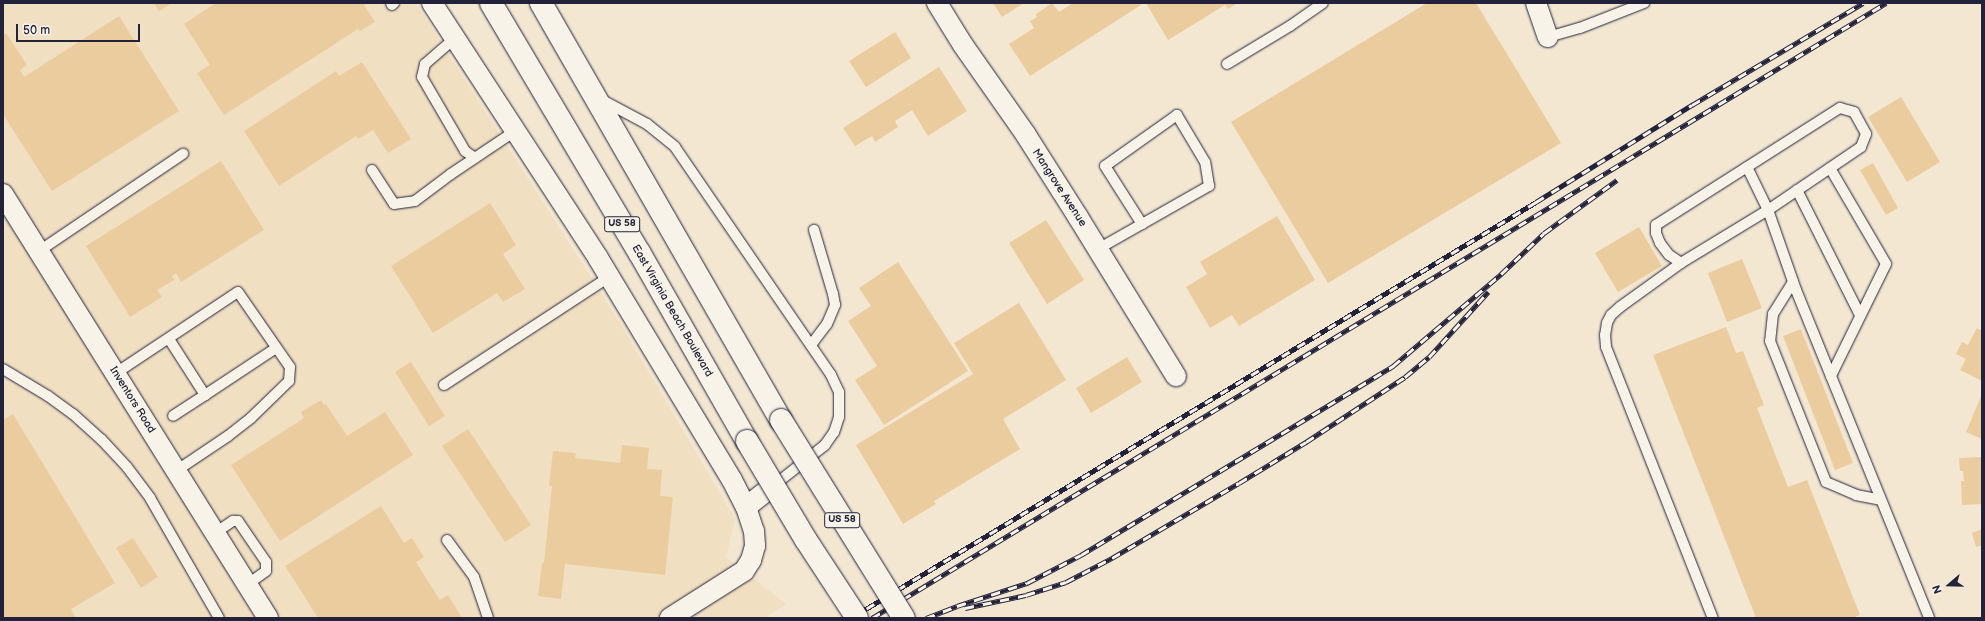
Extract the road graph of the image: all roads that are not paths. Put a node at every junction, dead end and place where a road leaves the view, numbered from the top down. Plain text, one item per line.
1 (391, 3) edge
2 (394, 3) edge
3 (432, 3) edge
4 (541, 3) edge
5 (937, 3) edge
6 (1323, 3) edge
7 (1536, 3) edge
8 (1644, 3) edge
9 (493, 5) edge
10 (1548, 37) joint
11 (455, 38) junction
12 (1227, 64) dead end
13 (595, 96) junction
14 (515, 131) junction
15 (184, 154) dead end
16 (475, 158) junction
17 (1747, 167) junction
18 (1830, 168) junction
19 (372, 170) dead end
20 (1797, 190) junction
21 (3, 194) edge
22 (1768, 210) junction
23 (1142, 224) junction
24 (814, 230) dead end
25 (1098, 249) junction
26 (39, 251) junction
27 (1681, 263) junction
28 (609, 277) junction
29 (1794, 282) junction
30 (1860, 316) junction
31 (169, 339) junction
32 (811, 345) junction
33 (276, 348) junction
34 (3, 369) edge
35 (116, 373) junction
36 (1176, 376) dead end
37 (1831, 376) junction
38 (444, 384) dead end
39 (206, 395) junction
40 (173, 416) dead end
41 (176, 471) junction
42 (774, 486) joint
43 (1881, 500) junction
44 (746, 507) junction
45 (215, 533) junction
46 (447, 540) dead end
47 (247, 585) junction
48 (264, 612) edge
49 (1927, 617) edge
50 (219, 618) edge
51 (488, 618) edge
52 (670, 618) edge
53 (857, 618) edge
54 (904, 618) edge
55 (1713, 618) edge

1 - 2 lane
3 - 11 street
4 - 13 main road, US 58
5 - 25 street, Mangrove Avenue
6 - 12 lane
7 - 10 street
8 - 10 lane
9 - 53 main road, East Virginia Beach Boulevard / US 58, bridge
11 - 14 street
11 - 16 lane
13 - 32 lane
13 - 54 main road, US 58, bridge
14 - 16 lane
14 - 28 street
15 - 26 lane
16 - 19 lane
17 - 18 lane
17 - 22 lane
17 - 27 lane
18 - 20 lane
18 - 30 lane
20 - 22 lane
20 - 30 lane
21 - 26 street, Inventors Road
22 - 27 lane
22 - 29 lane
23 - 23 lane
23 - 25 lane
24 - 32 lane
25 - 36 street, Mangrove Avenue
26 - 35 street, Inventors Road
27 - 55 lane
28 - 38 lane
28 - 44 street
29 - 37 lane
29 - 43 lane
30 - 37 lane
31 - 33 lane
31 - 35 lane
31 - 39 lane
32 - 42 lane
33 - 39 lane
33 - 41 lane
34 - 50 lane
35 - 41 street, Inventors Road
37 - 43 lane
39 - 40 lane
41 - 45 street, Inventors Road
42 - 44 street
43 - 49 lane
44 - 52 street
45 - 47 street, Inventors Road
45 - 47 lane
46 - 51 lane
47 - 48 street, Inventors Road

